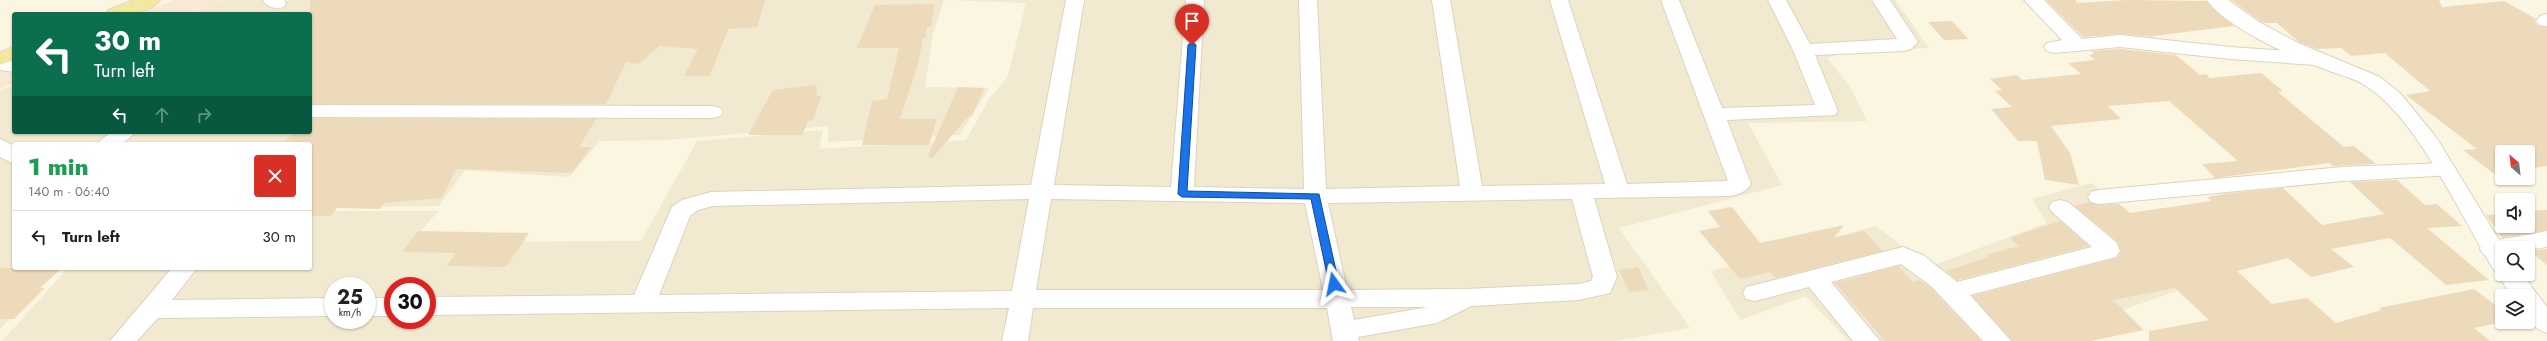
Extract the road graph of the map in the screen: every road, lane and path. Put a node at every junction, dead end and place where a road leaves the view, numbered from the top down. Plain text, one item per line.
1 (151, 0) edge
2 (1075, 0) edge
3 (1194, 0) edge
4 (1308, 0) edge
5 (1441, 0) edge
6 (1559, 0) edge
7 (1670, 0) edge
8 (1777, 0) edge
9 (1881, 0) edge
10 (2033, 0) edge
11 (2216, 0) edge
12 (120, 12) edge
13 (2076, 44) junction
14 (2054, 47) dead end
15 (1803, 50) junction
16 (12, 54) edge
17 (0, 59) edge
18 (2315, 59) junction
19 (0, 64) edge
20 (12, 66) edge
21 (312, 112) edge
22 (713, 112) dead end
23 (1714, 114) junction
24 (122, 134) edge
25 (110, 142) edge
26 (0, 146) edge
27 (12, 155) edge
28 (2445, 170) junction
29 (1618, 191) junction
30 (1042, 192) junction
31 (1582, 192) junction
32 (1182, 194) junction
33 (1472, 194) junction
34 (1315, 196) junction
35 (2099, 197) dead end
36 (2060, 207) dead end
37 (2547, 239) edge
38 (2535, 243) edge
39 (2495, 253) edge
40 (183, 270) edge
41 (1814, 278) junction
42 (1951, 292) junction
43 (1755, 293) dead end
44 (1466, 298) junction
45 (1023, 299) junction
46 (1337, 299) junction
47 (643, 304) junction
48 (436, 306) edge
49 (324, 307) edge
50 (151, 309) junction
51 (2535, 309) edge
52 (2547, 324) edge
53 (1346, 336) edge
54 (123, 341) edge
55 (1015, 341) edge
56 (1868, 341) edge
57 (1998, 341) edge

1 - 12 main road
2 - 30 street
3 - 32 street
4 - 34 street
5 - 33 street
6 - 29 street
7 - 23 street
8 - 15 street
9 - 15 street
10 - 13 street
11 - 18 street
13 - 14 street
13 - 18 street
15 - 23 street
16 - 17 main road
18 - 28 street
19 - 20 street
21 - 22 street
23 - 29 street
24 - 25 street
26 - 27 street
28 - 35 street
28 - 39 street
29 - 31 street
30 - 32 street
30 - 45 street
30 - 47 street
31 - 33 street
31 - 44 street
32 - 34 street
33 - 34 street
34 - 46 street
36 - 42 street
37 - 38 street
40 - 50 street
41 - 42 street
41 - 43 street
41 - 56 street
42 - 57 street
44 - 46 street
44 - 53 street
45 - 46 street
45 - 47 street
45 - 55 street
46 - 53 street
47 - 48 street
49 - 50 street
50 - 54 street
51 - 52 street

